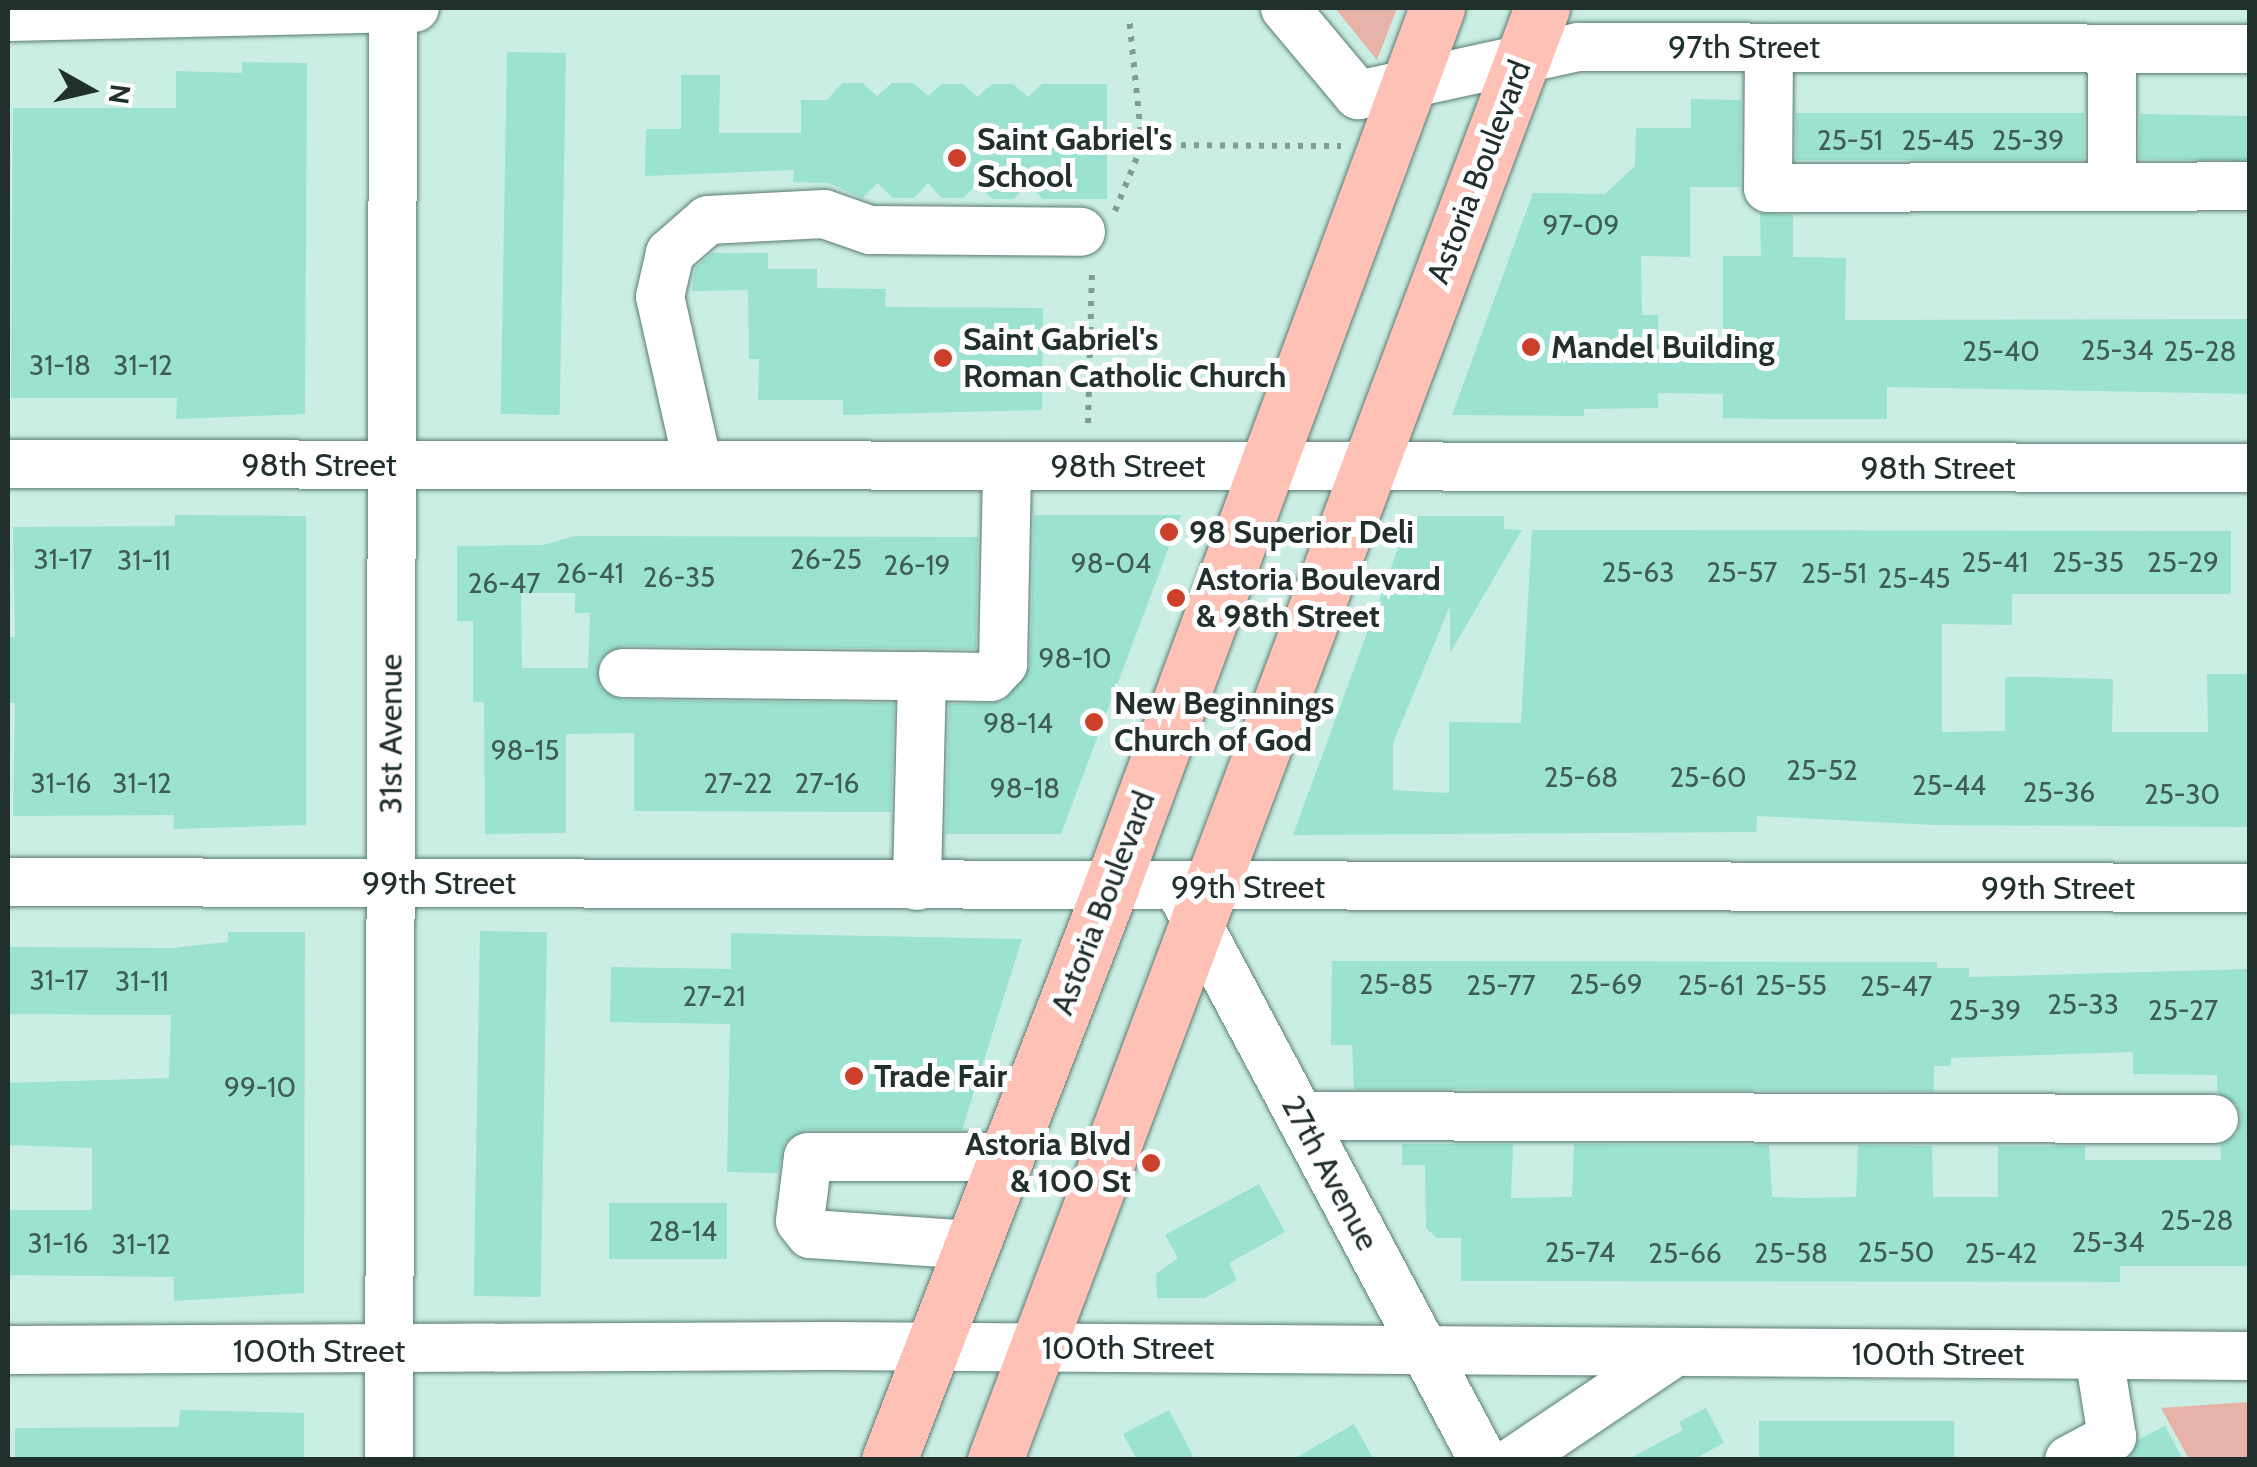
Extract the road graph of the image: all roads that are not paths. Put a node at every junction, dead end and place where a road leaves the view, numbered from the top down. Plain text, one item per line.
1 (393, 8) edge
2 (416, 8) edge
3 (1285, 8) edge
4 (1437, 8) edge
5 (1542, 8) edge
6 (8, 17) edge
7 (1769, 48) junction
8 (2112, 49) junction
9 (2250, 49) edge
10 (1519, 61) junction
11 (1408, 87) junction
12 (2250, 186) edge
13 (2112, 187) junction
14 (1080, 232) dead end
15 (8, 464) edge
16 (698, 464) junction
17 (392, 465) junction
18 (1006, 466) junction
19 (1268, 466) junction
20 (1368, 467) junction
21 (2250, 468) edge
22 (623, 673) dead end
23 (922, 676) junction
24 (8, 882) edge
25 (390, 883) junction
26 (917, 886) junction
27 (1111, 887) junction
28 (2250, 888) edge
29 (1194, 898) junction
30 (1300, 1116) junction
31 (2214, 1119) dead end
32 (1004, 1158) junction
33 (972, 1245) junction
34 (932, 1347) junction
35 (1036, 1348) junction
36 (8, 1350) edge
37 (1424, 1350) junction
38 (389, 1352) junction
39 (1675, 1352) junction
40 (2099, 1356) junction
41 (2250, 1356) edge
42 (389, 1460) edge
43 (889, 1460) edge
44 (995, 1460) edge
45 (1483, 1460) edge
46 (1515, 1460) edge
47 (2069, 1460) edge

1 - 2 street
1 - 6 street
1 - 17 street, 31st Avenue
3 - 11 street, 97th Street
4 - 11 main road, Astoria Boulevard
5 - 10 main road, Astoria Boulevard
7 - 8 street, 97th Street
7 - 10 street, 97th Street
7 - 13 street
8 - 9 street, 97th Street
8 - 13 street
10 - 11 street, 97th Street
10 - 20 main road, Astoria Boulevard
11 - 19 main road, Astoria Boulevard
12 - 13 street
14 - 16 street
15 - 17 street, 98th Street
16 - 17 street, 98th Street
16 - 18 street, 98th Street
17 - 25 street, 31st Avenue
18 - 19 street, 98th Street
18 - 23 street
19 - 20 street, 98th Street
19 - 27 main road, Astoria Boulevard
20 - 21 street, 98th Street
20 - 29 main road, Astoria Boulevard
22 - 23 street
23 - 26 street
24 - 25 street, 99th Street
25 - 26 street, 99th Street
25 - 38 street, 31st Avenue
26 - 27 street, 99th Street
27 - 29 street, 99th Street
27 - 32 main road, Astoria Boulevard
28 - 29 street, 99th Street
29 - 30 street, 27th Avenue
29 - 35 main road, Astoria Boulevard
30 - 31 street
30 - 37 street, 27th Avenue
32 - 33 main road, Astoria Boulevard
32 - 33 street
33 - 34 main road, Astoria Boulevard
34 - 35 street, 100th Street
34 - 38 street, 100th Street
34 - 43 main road, Astoria Boulevard
35 - 37 street, 100th Street
35 - 44 main road, Astoria Boulevard
36 - 38 street, 100th Street
37 - 39 street, 100th Street
37 - 45 street, 27th Avenue
38 - 42 street, 31st Avenue
39 - 40 street, 100th Street
39 - 46 street
40 - 41 street, 100th Street
40 - 47 street

